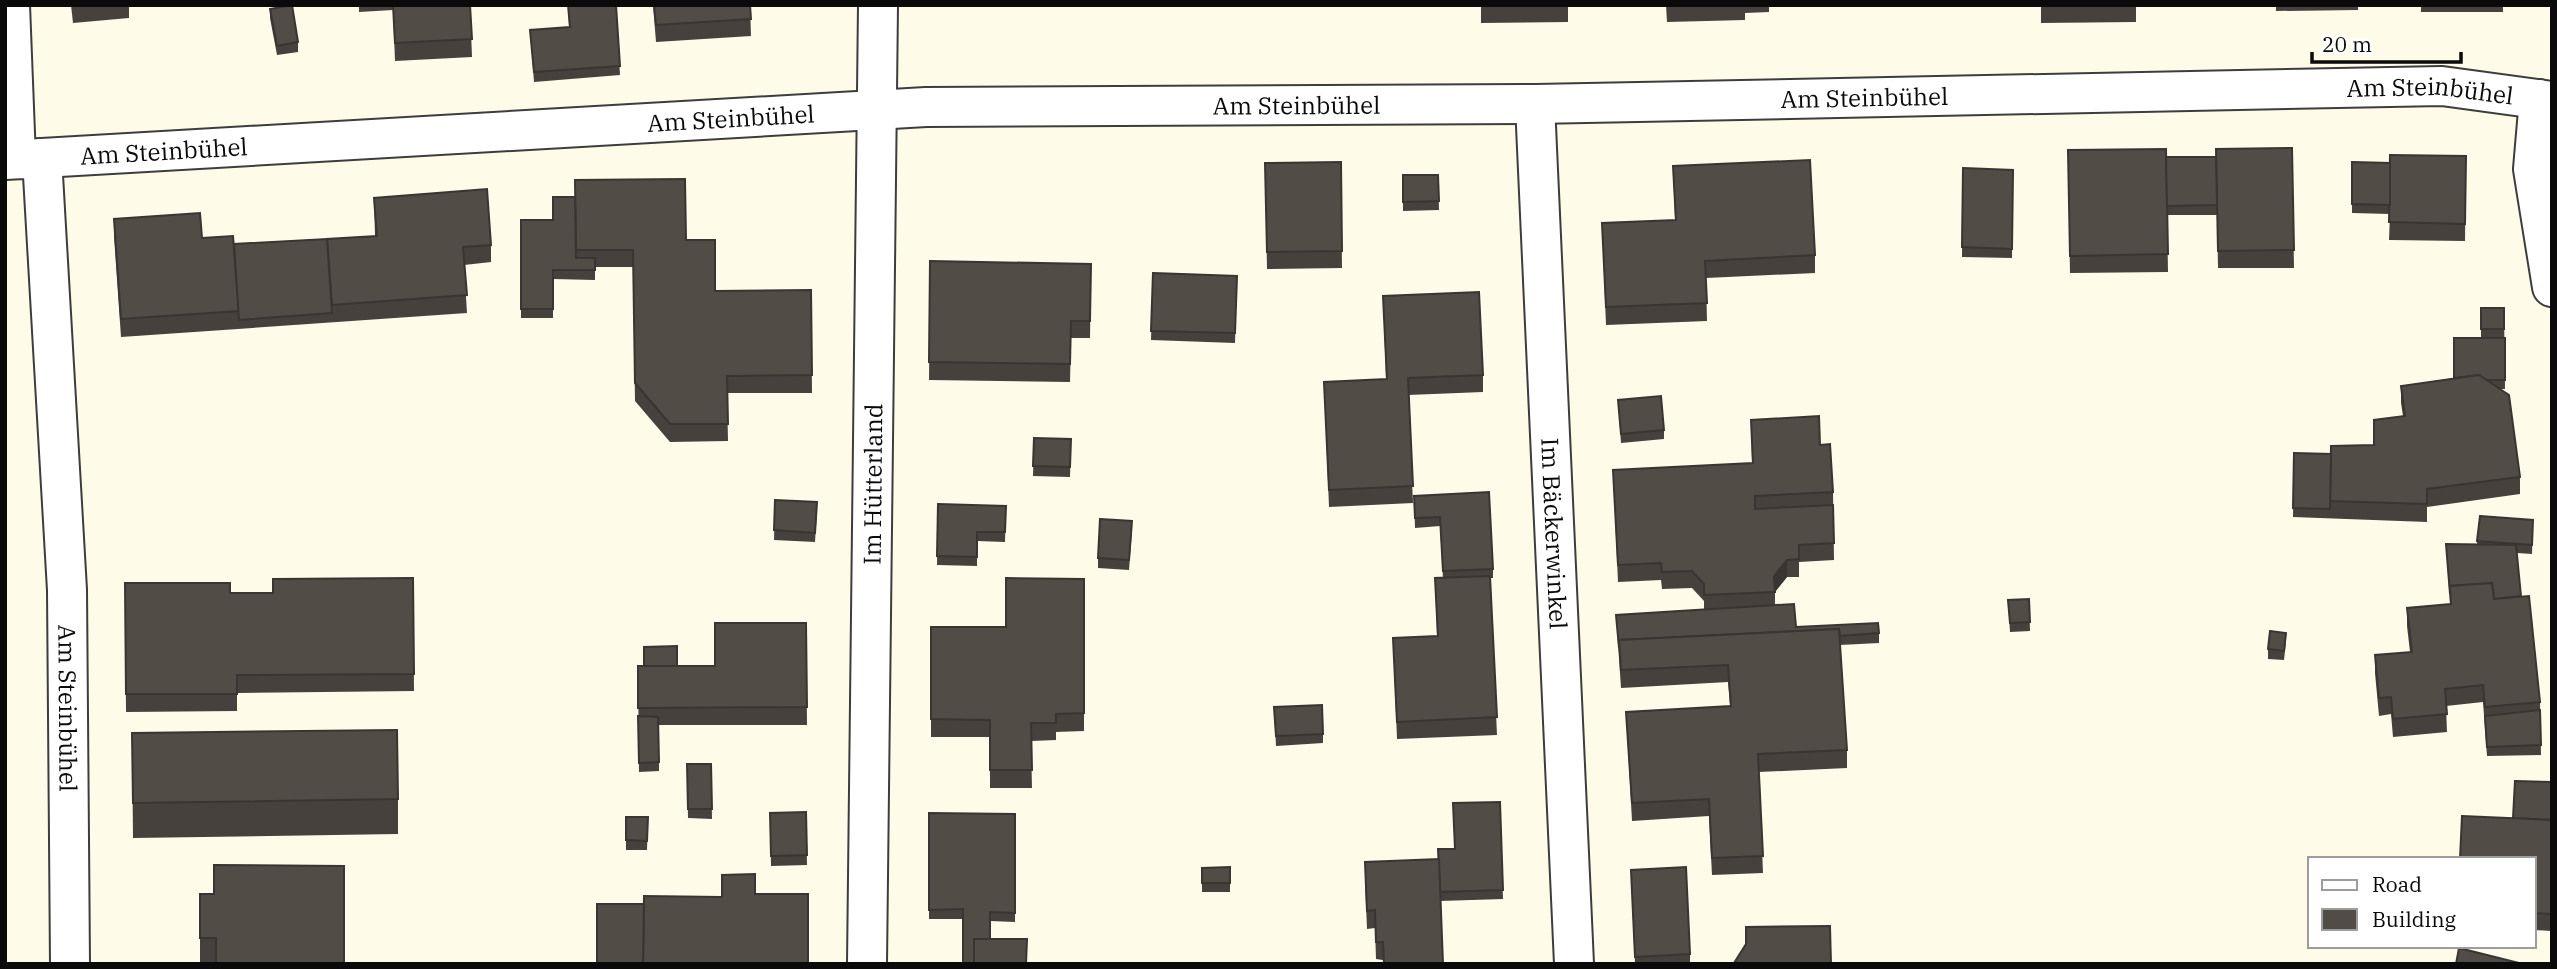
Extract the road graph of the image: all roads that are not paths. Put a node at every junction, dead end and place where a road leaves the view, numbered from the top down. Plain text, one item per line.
1 (10, 5) edge
2 (878, 5) edge
3 (2545, 100) edge
4 (1535, 104) junction
5 (877, 109) junction
6 (21, 159) edge
7 (2552, 287) edge
8 (70, 964) edge
9 (867, 964) edge
10 (1574, 964) edge

1 - 6 street, Am Steinbühel
2 - 5 street, Im Hütterland
3 - 4 street, Am Steinbühel
3 - 7 street
4 - 5 street, Am Steinbühel
4 - 10 street, Im Bäckerwinkel
5 - 6 street, Am Steinbühel
5 - 9 street, Im Hütterland
6 - 8 street, Am Steinbühel

